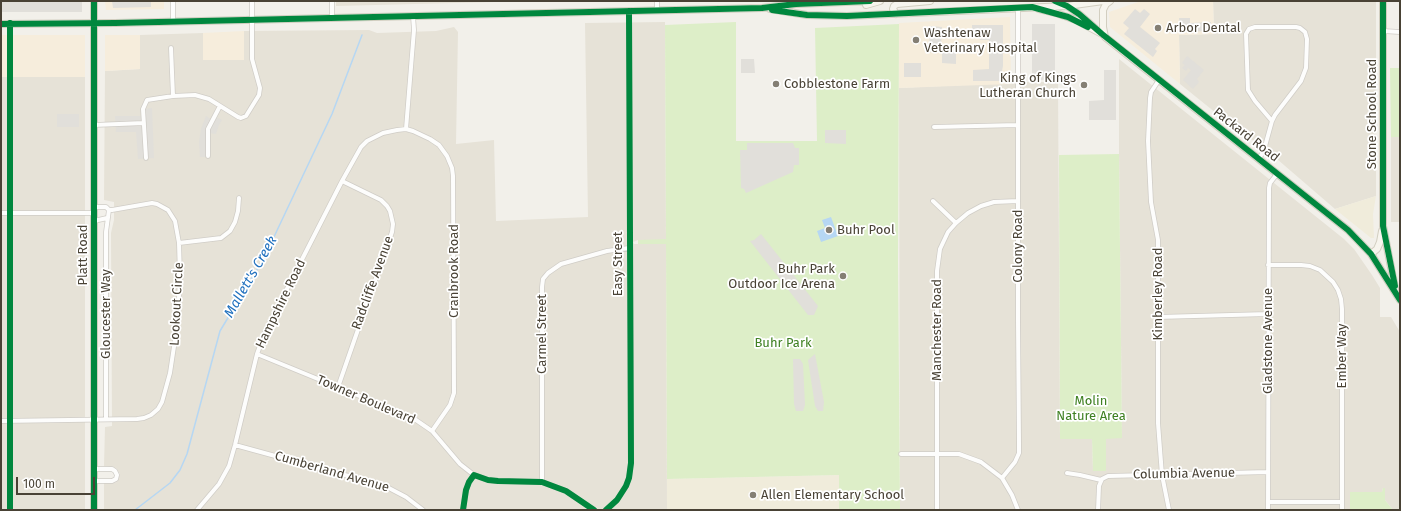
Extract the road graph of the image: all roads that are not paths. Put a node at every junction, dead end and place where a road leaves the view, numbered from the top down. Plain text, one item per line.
1 (94, 1) edge
2 (173, 1) edge
3 (252, 1) edge
4 (332, 1) edge
5 (657, 1) edge
6 (870, 1) edge
7 (880, 1) edge
8 (930, 1) edge
9 (1055, 1) edge
10 (1103, 1) edge
11 (1110, 1) edge
12 (1384, 1) edge
13 (842, 2) edge
14 (1067, 6) junction
15 (1032, 7) junction
16 (762, 8) junction
17 (1018, 8) junction
18 (657, 10) junction
19 (629, 11) junction
20 (896, 14) junction
21 (413, 16) junction
22 (826, 16) junction
23 (332, 18) junction
24 (252, 20) junction
25 (173, 22) junction
26 (94, 23) junction
27 (1, 24) edge
28 (10, 24) junction
29 (1384, 32) junction
30 (1400, 32) edge
31 (1103, 36) junction
32 (171, 48) dead end
33 (1160, 80) junction
34 (173, 96) junction
35 (220, 106) junction
36 (1272, 121) junction
37 (144, 123) junction
38 (94, 125) junction
39 (1018, 125) junction
40 (934, 127) dead end
41 (406, 129) junction
42 (208, 156) dead end
43 (146, 158) dead end
44 (1259, 159) junction
45 (1277, 174) junction
46 (342, 181) junction
47 (239, 198) dead end
48 (934, 201) dead end
49 (1018, 201) junction
50 (94, 210) junction
51 (109, 210) junction
52 (1, 213) edge
53 (10, 213) junction
54 (107, 218) junction
55 (94, 221) junction
56 (956, 222) junction
57 (1383, 226) junction
58 (179, 243) junction
59 (629, 248) junction
60 (1371, 254) junction
61 (1268, 265) junction
62 (1396, 293) junction
63 (1400, 300) edge
64 (1268, 314) junction
65 (1158, 317) junction
66 (257, 354) junction
67 (338, 387) junction
68 (95, 419) junction
69 (106, 419) junction
70 (1, 420) edge
71 (10, 421) junction
72 (432, 431) junction
73 (235, 445) junction
74 (937, 453) junction
75 (901, 454) dead end
76 (95, 469) junction
77 (1268, 472) junction
78 (1067, 473) dead end
79 (474, 475) junction
80 (1162, 475) junction
81 (1002, 478) junction
82 (1101, 479) junction
83 (95, 481) junction
84 (542, 482) junction
85 (1268, 502) junction
86 (1342, 502) junction
87 (10, 510) edge
88 (94, 510) edge
89 (198, 510) edge
90 (423, 510) edge
91 (463, 510) edge
92 (594, 510) edge
93 (606, 510) edge
94 (937, 510) edge
95 (1018, 510) edge
96 (1098, 510) edge
97 (1169, 510) edge
98 (1268, 510) edge
99 (1342, 510) edge

1 - 26 main road, Platt Road
2 - 25 street
3 - 24 street
4 - 23 street
5 - 18 street
6 - 13 main road
7 - 22 main road
8 - 20 main road
9 - 14 main road, Packard Road
10 - 14 main road
11 - 31 main road
12 - 29 main road, Stone School Road
13 - 16 main road
14 - 15 main road
14 - 31 main road, Packard Road
15 - 17 main road
15 - 31 main road
16 - 18 main road
16 - 22 main road
17 - 20 main road
17 - 39 street, Colony Road
18 - 19 main road
19 - 21 main road
19 - 59 street, Easy Street
20 - 22 main road
21 - 23 main road
21 - 41 street
23 - 24 main road
24 - 25 main road
24 - 35 street
25 - 26 main road
26 - 28 main road
26 - 38 main road, Platt Road
27 - 28 main road
28 - 53 street
29 - 30 street
29 - 57 main road, Stone School Road
31 - 33 main road, Packard Road
32 - 34 street
33 - 44 main road, Packard Road
33 - 65 street, Kimberley Road
34 - 35 street
34 - 37 street
35 - 42 street
36 - 36 street
36 - 44 street
37 - 38 street
37 - 43 street
38 - 50 main road, Platt Road
39 - 40 street
39 - 49 street, Colony Road
41 - 46 street, Hampshire Road
41 - 72 street, Cranbrook Road
44 - 45 main road, Packard Road
45 - 60 main road, Packard Road
45 - 61 street, Gladstone Avenue
46 - 66 street, Hampshire Road
46 - 67 street, Radcliffe Avenue
47 - 58 street
48 - 56 street
49 - 56 street, Manchester Road
49 - 81 street, Colony Road
50 - 51 street, Lookout Circle
50 - 53 street, Lookout Circle
50 - 55 main road, Platt Road
51 - 54 street, Gloucester Way
51 - 58 street, Lookout Circle
52 - 53 street, Lookout Circle
53 - 71 street
54 - 55 street
54 - 69 street, Gloucester Way
55 - 68 main road, Platt Road
56 - 74 street, Manchester Road
57 - 60 main road
57 - 62 main road
58 - 69 street, Lookout Circle
59 - 84 street, Carmel Street
59 - 93 street, Easy Street
60 - 62 main road, Packard Road
61 - 64 street, Gladstone Avenue
61 - 86 street, Ember Way
62 - 63 main road, Packard Road
64 - 65 street
64 - 77 street, Gladstone Avenue
65 - 80 street, Kimberley Road
66 - 67 street, Towner Boulevard
66 - 73 street, Hampshire Road
67 - 72 street, Towner Boulevard
68 - 69 street, Lookout Circle
68 - 71 street, Lookout Circle
68 - 76 main road, Platt Road
70 - 71 street, Lookout Circle
71 - 87 street
72 - 79 street, Towner Boulevard
73 - 89 street, Hampshire Road
73 - 90 street, Cumberland Avenue
74 - 75 street
74 - 81 street
74 - 94 street, Manchester Road
76 - 83 main road, Platt Road
76 - 83 street
77 - 80 street, Columbia Avenue
77 - 85 street, Gladstone Avenue
78 - 82 street, Columbia Avenue
79 - 84 street, Towner Boulevard
79 - 91 street
80 - 82 street, Columbia Avenue
80 - 97 street, Kimberley Road
81 - 95 street
82 - 96 street
83 - 88 main road, Platt Road
84 - 92 street, Towner Boulevard
85 - 86 street
85 - 98 street, Gladstone Avenue
86 - 99 street, Ember Way

